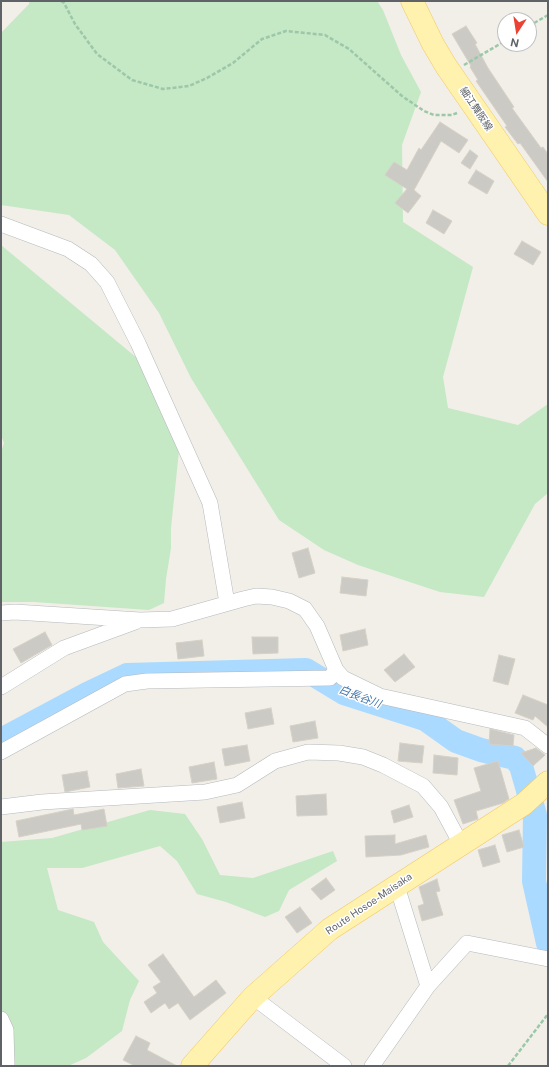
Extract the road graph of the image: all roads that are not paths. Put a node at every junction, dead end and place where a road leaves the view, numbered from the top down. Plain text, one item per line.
1 (412, 1) edge
2 (548, 214) edge
3 (1, 224) edge
4 (227, 603) junction
5 (1, 613) edge
6 (140, 620) junction
7 (336, 670) junction
8 (1, 687) edge
9 (548, 746) edge
10 (1, 752) edge
11 (535, 794) edge
12 (1, 807) edge
13 (462, 846) junction
14 (395, 885) junction
15 (548, 959) edge
16 (428, 986) junction
17 (253, 997) junction
18 (1, 1019) edge
19 (7, 1066) edge
20 (192, 1066) edge
21 (344, 1066) edge
22 (372, 1066) edge

1 - 2 main road, 細江舞阪線
3 - 4 street
4 - 6 street
4 - 7 street
5 - 6 street
6 - 8 street
7 - 9 street
7 - 10 street
11 - 13 main road, Route Hosoe-Maisaka
12 - 13 street
13 - 14 main road, Route Hosoe-Maisaka
14 - 16 street
14 - 17 main road, Route Hosoe-Maisaka
15 - 16 street
16 - 22 street
17 - 20 main road, Route Hosoe-Maisaka
17 - 21 street
18 - 19 street

